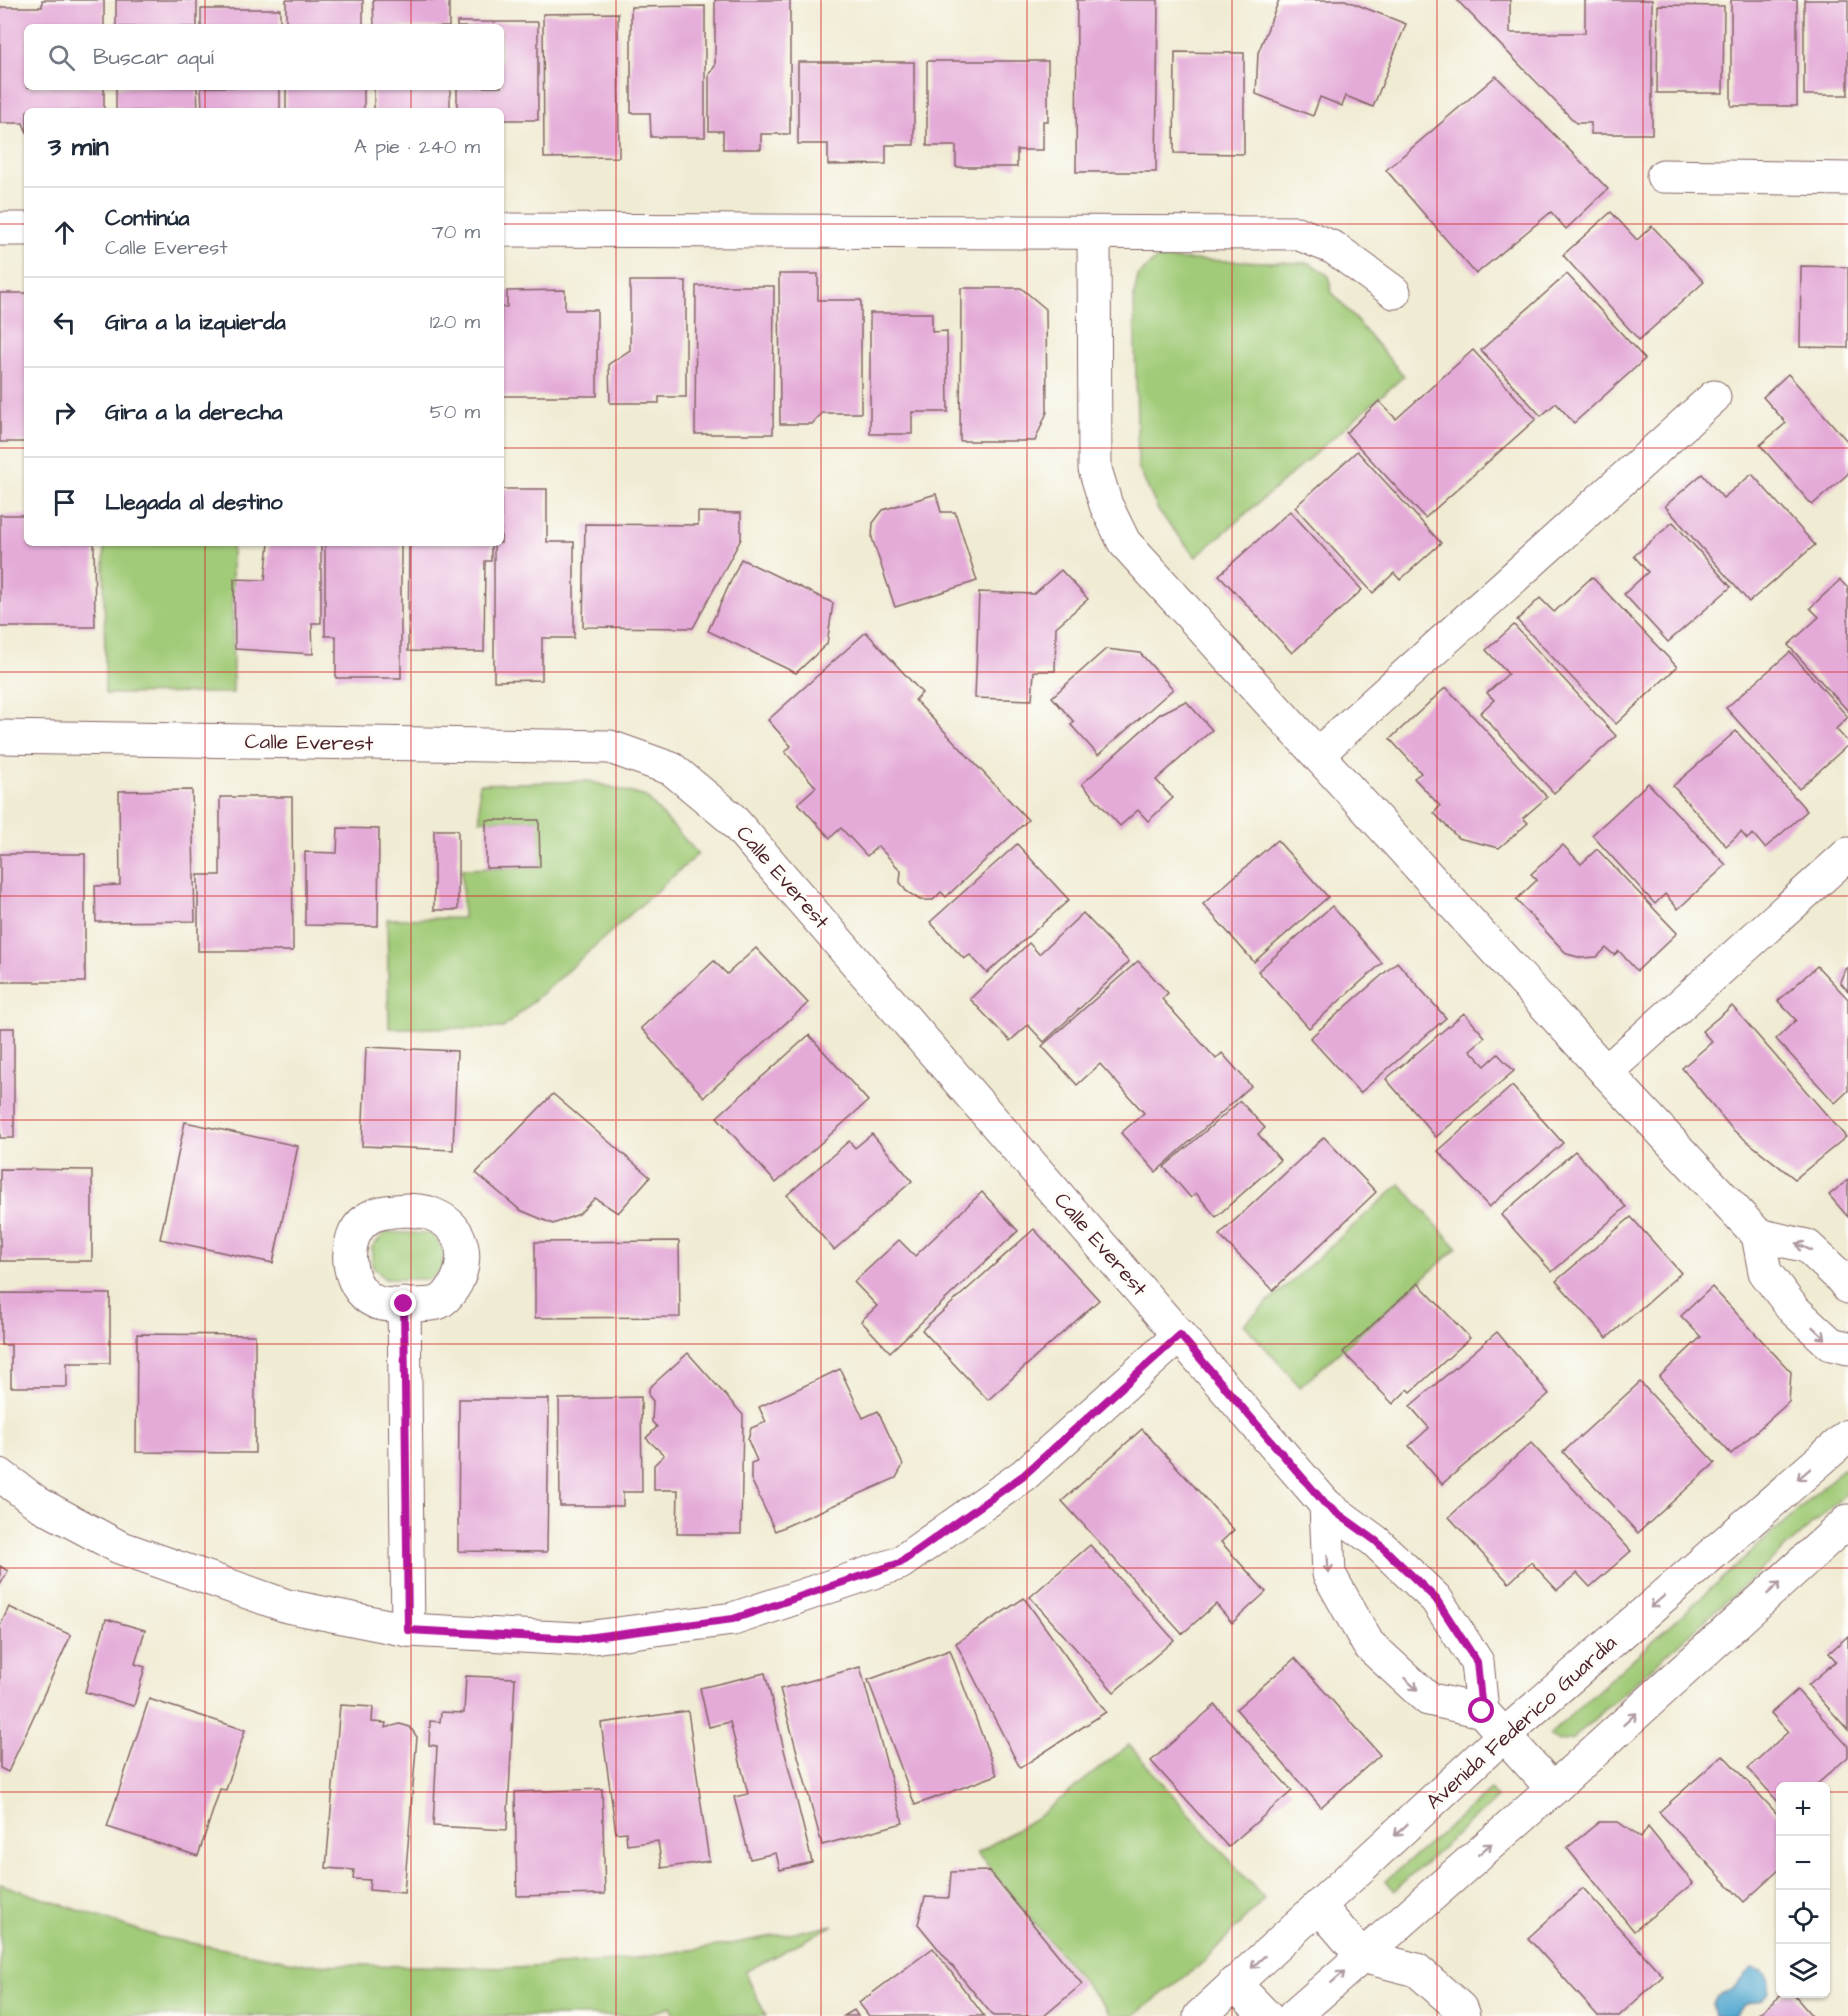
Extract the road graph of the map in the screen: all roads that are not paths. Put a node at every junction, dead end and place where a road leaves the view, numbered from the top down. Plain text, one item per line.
1 (1663, 176) dead end
2 (1848, 179) edge
3 (0, 229) edge
4 (24, 229) edge
5 (504, 231) edge
6 (1094, 233) junction
7 (1394, 292) dead end
8 (1714, 397) dead end
9 (0, 737) edge
10 (1318, 754) junction
11 (1848, 854) edge
12 (1606, 1072) junction
13 (1758, 1235) junction
14 (1848, 1287) edge
15 (404, 1304) dead end
16 (1180, 1335) junction
17 (1848, 1348) edge
18 (1848, 1436) edge
19 (0, 1475) edge
20 (1326, 1505) junction
21 (1848, 1521) edge
22 (408, 1630) junction
23 (1482, 1711) junction
24 (1504, 1734) junction
25 (1553, 1789) junction
26 (1318, 1906) junction
27 (1362, 1956) junction
28 (1234, 1983) junction
29 (1200, 2016) edge
30 (1266, 2016) edge
31 (1294, 2016) edge
32 (1463, 2016) edge

1 - 2 street
3 - 4 street
5 - 6 street
6 - 7 street
6 - 10 street
8 - 10 street
9 - 16 street, Calle Everest
10 - 12 street
11 - 12 street
12 - 13 street
14 -> 13 street
13 -> 17 street
15 - 22 street
16 - 20 street, Calle Everest
16 - 22 street
18 -> 24 street, Avenida Federico Guardia
19 - 22 street
20 - 23 street, Calle Everest
20 -> 23 street
25 -> 21 street
23 - 24 street
24 - 25 street
24 -> 26 street, Avenida Federico Guardia
27 -> 25 street
26 - 27 street
26 -> 28 street, Avenida Federico Guardia
31 -> 27 street
27 - 32 street
28 - 29 street, Avenida Federico Guardia
28 - 30 street

